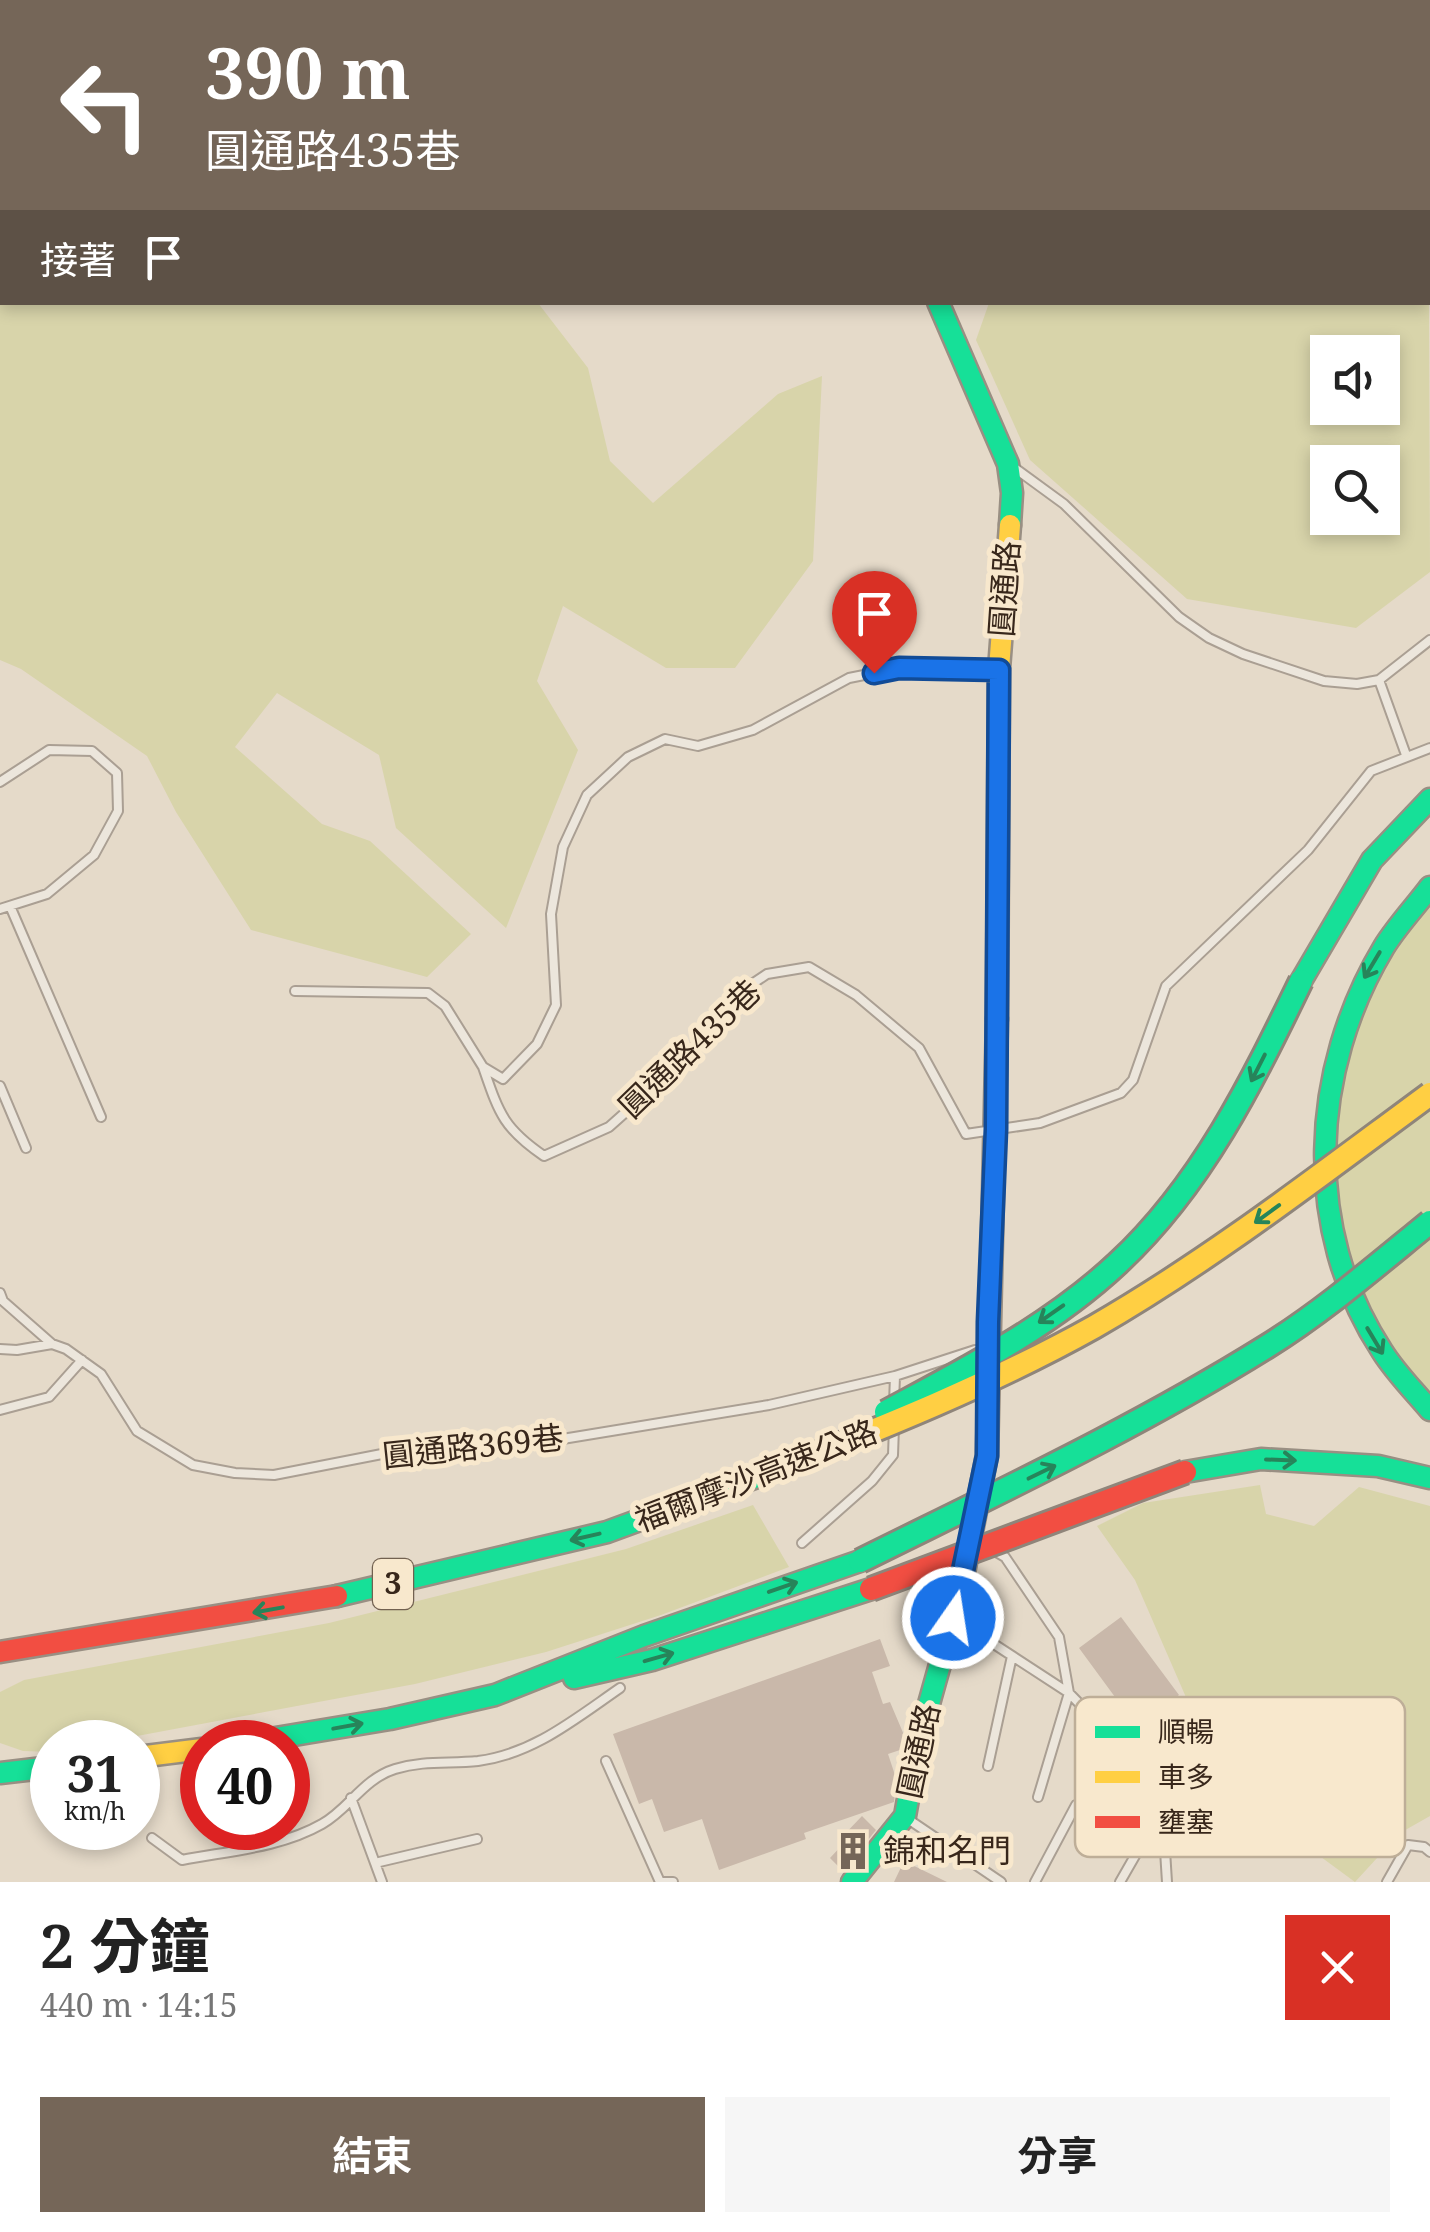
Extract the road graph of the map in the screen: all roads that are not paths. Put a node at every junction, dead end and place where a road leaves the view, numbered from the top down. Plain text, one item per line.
1 (940, 305) edge
2 (1008, 464) junction
3 (1430, 640) edge
4 (999, 670) junction
5 (1379, 680) junction
6 (1430, 748) edge
7 (1406, 756) junction
8 (0, 782) edge
9 (1430, 799) edge
10 (1430, 887) edge
11 (5, 907) edge
12 (295, 991) dead end
13 (483, 1067) junction
14 (0, 1086) edge
15 (1430, 1094) edge
16 (101, 1117) dead end
17 (996, 1129) junction
18 (26, 1148) dead end
19 (1430, 1222) edge
20 (0, 1293) edge
21 (52, 1344) junction
22 (989, 1346) junction
23 (0, 1349) edge
24 (82, 1360) junction
25 (894, 1376) junction
26 (0, 1410) edge
27 (1430, 1410) edge
28 (776, 1470) junction
29 (1430, 1478) edge
30 (971, 1538) junction
31 (802, 1543) dead end
32 (953, 1618) junction
33 (0, 1652) edge
34 (1012, 1656) junction
35 (620, 1688) dead end
36 (1069, 1693) junction
37 (496, 1695) junction
38 (1075, 1699) edge
39 (310, 1732) edge
40 (606, 1761) dead end
41 (988, 1766) dead end
42 (30, 1770) edge
43 (0, 1773) edge
44 (1038, 1797) dead end
45 (351, 1798) junction
46 (1075, 1807) edge
47 (905, 1816) junction
48 (476, 1839) dead end
49 (160, 1844) edge
50 (1405, 1851) edge
51 (1430, 1852) edge
52 (1134, 1857) edge
53 (1166, 1857) edge
54 (1402, 1857) edge
55 (374, 1862) junction
56 (382, 1882) edge
57 (662, 1882) edge
58 (672, 1882) edge
59 (852, 1882) edge
60 (1000, 1882) edge
61 (1036, 1882) edge
62 (1120, 1882) edge
63 (1167, 1882) edge
64 (1387, 1882) edge

1 - 2 main road, 圓通路
2 - 4 main road, 圓通路
2 - 5 lane
3 - 5 lane
4 - 13 lane
4 - 17 main road, 圓通路
5 - 7 lane
6 - 7 lane
7 - 17 lane
8 - 11 lane
9 -> 28 main road, bridge
10 -> 27 main road
11 - 16 lane
12 - 13 lane
13 - 17 lane, 圓通路435巷
14 - 18 lane
15 -> 28 main road, 福爾摩沙高速公路 / 3, bridge
17 - 22 main road, 圓通路
37 -> 19 main road, bridge
20 - 21 lane, 圓通路369巷
21 - 23 lane
21 - 24 lane, 圓通路369巷
22 - 25 lane, 圓通路369巷
22 - 30 main road, 圓通路
24 - 25 lane, 圓通路369巷
24 - 26 lane
25 - 31 lane
28 -> 33 main road, 福爾摩沙高速公路 / 3
37 -> 29 main road, bridge
30 - 32 main road, 圓通路
30 - 36 lane
32 - 34 lane
32 - 47 main road, 圓通路
34 - 36 lane
34 - 41 lane
35 - 45 lane
36 - 38 lane
36 - 44 lane
39 -> 37 main road
40 - 57 lane
42 - 43 main road
45 - 49 lane
45 - 55 lane
46 - 61 lane
47 - 59 main road, 圓通路
47 - 60 lane
48 - 55 lane
50 - 51 lane
52 - 62 lane
53 - 63 lane
54 - 64 lane
55 - 56 lane
57 - 58 lane

